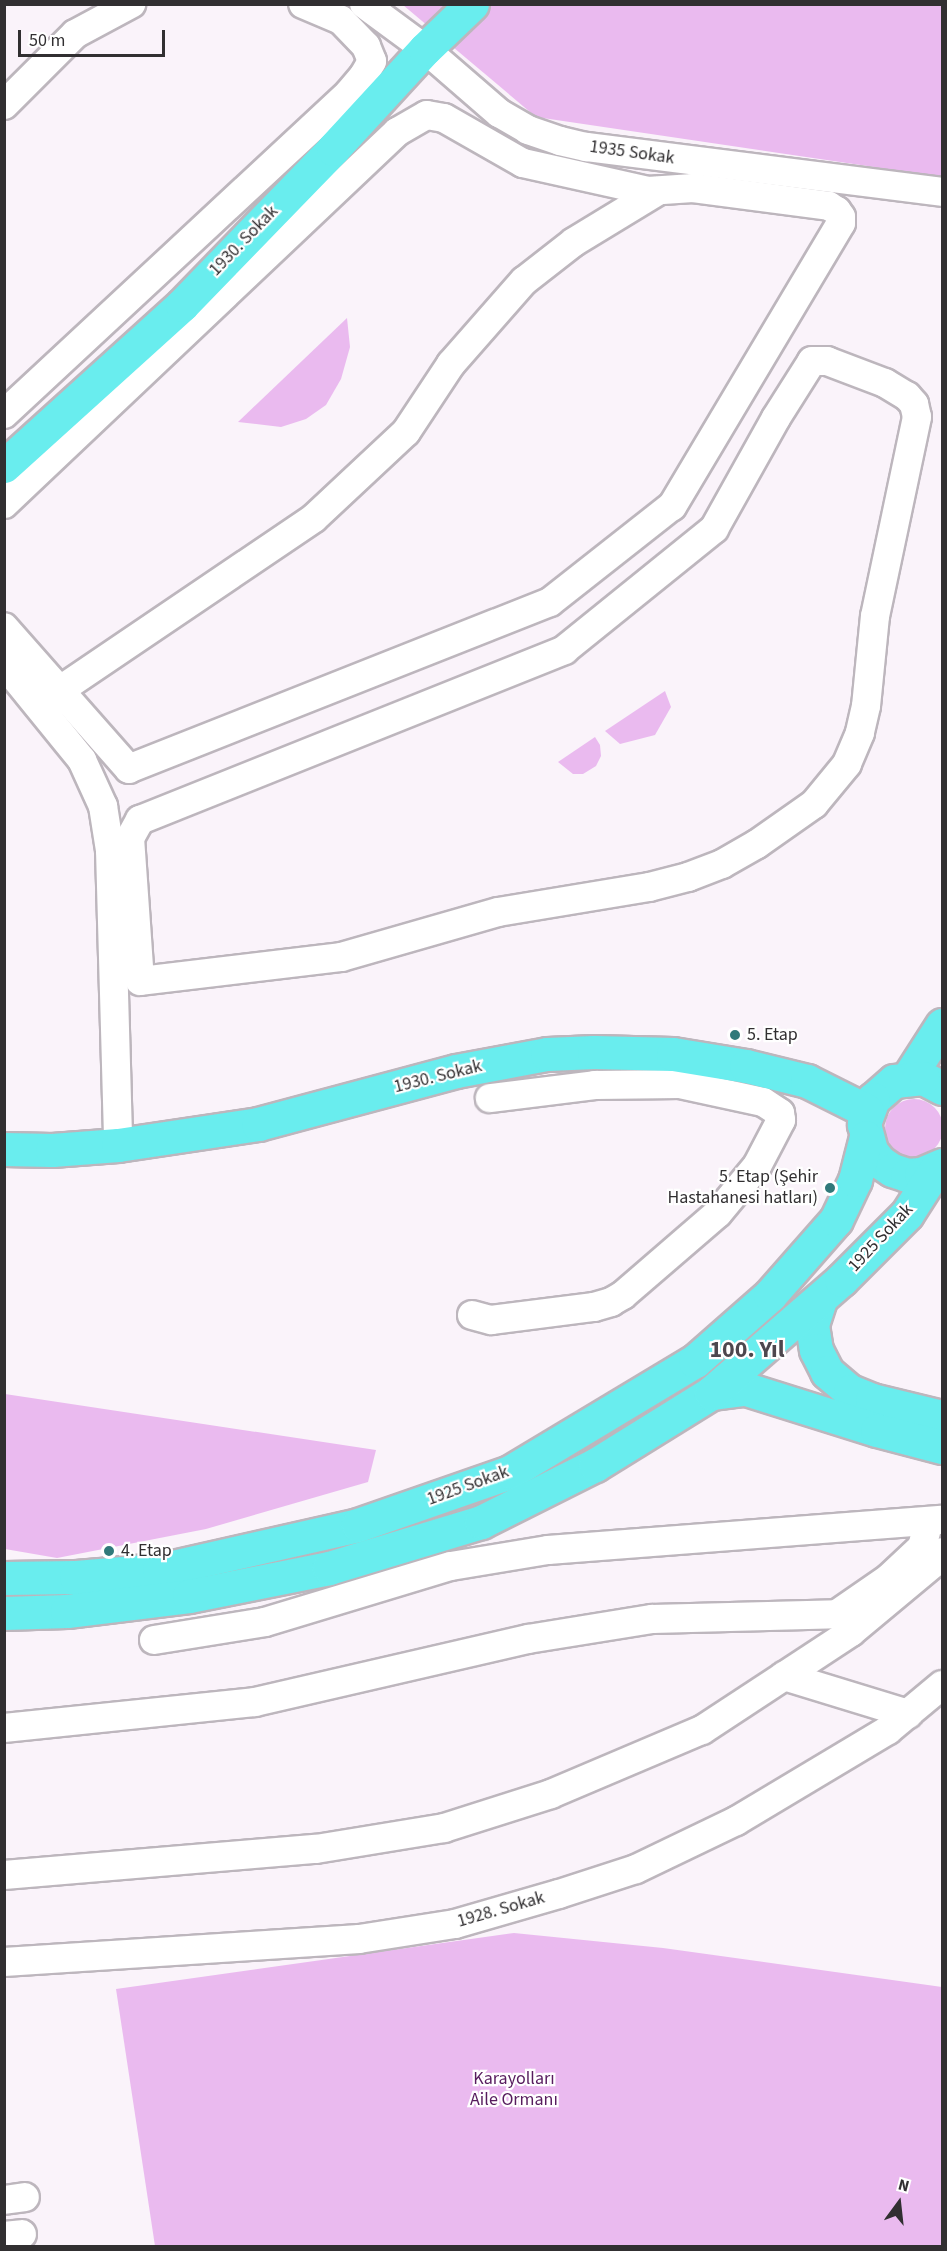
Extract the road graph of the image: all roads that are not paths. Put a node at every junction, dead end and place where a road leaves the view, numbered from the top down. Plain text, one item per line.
1 (131, 4) edge
2 (303, 4) edge
3 (364, 4) edge
4 (472, 4) edge
5 (425, 49) junction
6 (4, 105) edge
7 (658, 191) junction
8 (942, 192) edge
9 (4, 414) edge
10 (4, 466) edge
11 (4, 504) edge
12 (4, 627) edge
13 (4, 664) edge
14 (49, 697) junction
15 (127, 981) junction
16 (942, 1024) edge
17 (594, 1052) junction
18 (908, 1077) junction
19 (595, 1085) junction
20 (942, 1088) edge
21 (490, 1098) dead end
22 (866, 1124) junction
23 (118, 1145) junction
24 (4, 1149) edge
25 (939, 1167) edge
26 (820, 1300) junction
27 (472, 1315) dead end
28 (711, 1393) junction
29 (942, 1417) edge
30 (942, 1447) edge
31 (936, 1520) edge
32 (942, 1552) edge
33 (4, 1578) edge
34 (4, 1613) edge
35 (154, 1640) dead end
36 (784, 1676) junction
37 (942, 1685) edge
38 (908, 1714) junction
39 (4, 1728) edge
40 (4, 1875) edge
41 (4, 1962) edge

1 - 6 street
2 - 9 street
3 - 5 street, 1935 Sokak
4 - 5 main road, 1930. Sokak
5 - 8 street, 1935 Sokak
5 - 10 main road, 1930. Sokak
7 - 11 street
7 - 14 street
7 - 14 street
12 - 14 street
13 - 14 street
14 - 15 street
15 - 15 street
15 - 23 street
16 - 18 main road
17 - 19 street
17 - 22 main road, 1930. Sokak
17 - 23 main road, 1930. Sokak
18 - 20 main road
18 - 22 main road
19 - 21 street
19 - 27 street
22 - 25 main road
22 - 33 main road, 1925 Sokak
23 - 24 main road, 1930. Sokak
25 - 26 main road, 1925 Sokak
26 - 28 main road, 1925 Sokak
26 - 29 main road
28 - 30 main road, 1925 Sokak
28 - 34 main road, 1925 Sokak
31 - 35 street
31 - 39 street
32 - 36 street
36 - 38 street
36 - 40 street
37 - 38 street, 1928. Sokak
38 - 41 street, 1928. Sokak

